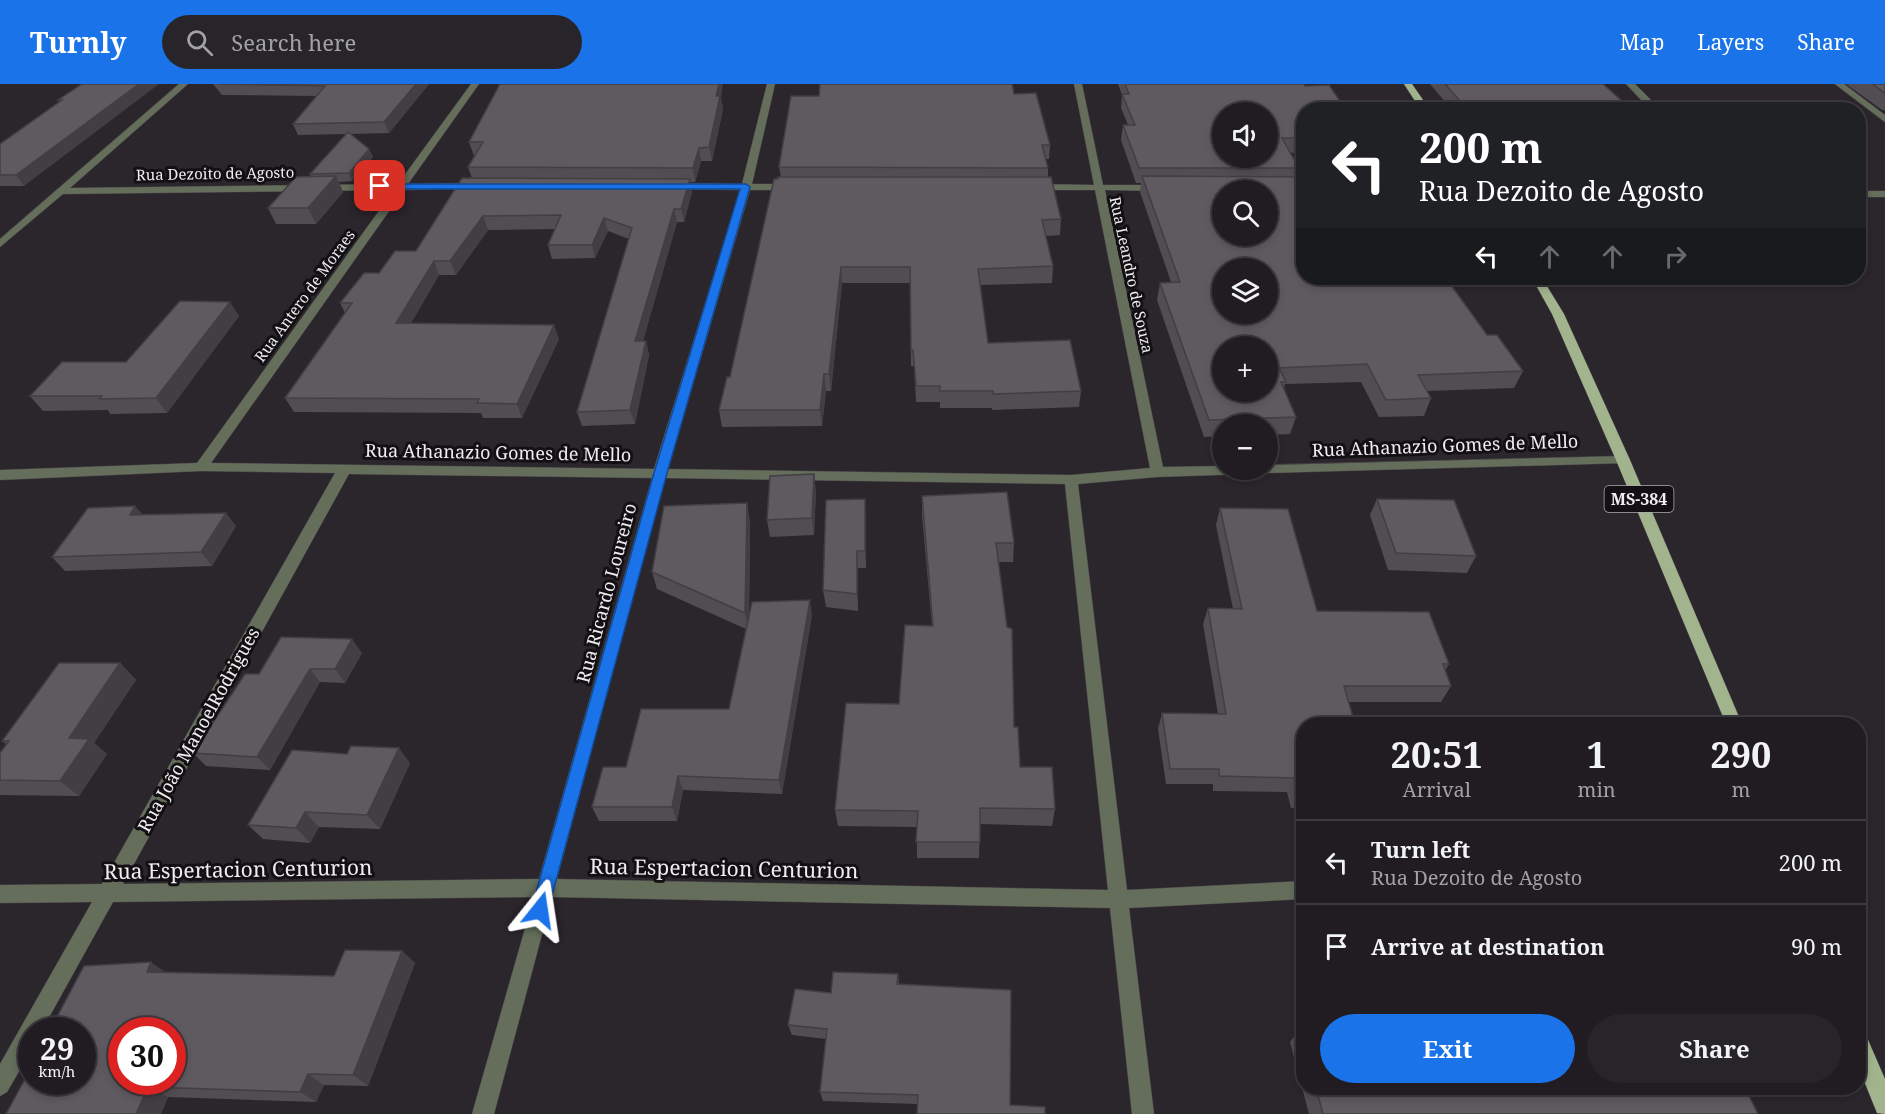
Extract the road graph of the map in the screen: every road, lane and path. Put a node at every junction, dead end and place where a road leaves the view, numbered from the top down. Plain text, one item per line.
1 (184, 84) edge
2 (475, 84) edge
3 (771, 84) edge
4 (1078, 84) edge
5 (1408, 84) edge
6 (1630, 84) edge
7 (1839, 84) edge
8 (1420, 102) edge
9 (1649, 102) edge
10 (1863, 102) edge
11 (1866, 105) edge
12 (1885, 119) edge
13 (402, 186) junction
14 (485, 186) edge
15 (663, 186) edge
16 (746, 187) junction
17 (804, 187) edge
18 (1028, 187) edge
19 (1098, 187) junction
20 (1167, 188) edge
21 (63, 191) junction
22 (1866, 194) edge
23 (1885, 194) edge
24 (0, 244) edge
25 (1541, 285) edge
26 (1623, 460) junction
27 (201, 467) junction
28 (1278, 469) edge
29 (344, 470) junction
30 (1212, 471) edge
31 (1157, 472) junction
32 (660, 473) junction
33 (0, 475) edge
34 (1071, 480) junction
35 (1731, 717) edge
36 (546, 888) junction
37 (1296, 890) edge
38 (0, 894) edge
39 (107, 895) junction
40 (1120, 899) junction
41 (1866, 1059) edge
42 (0, 1085) edge
43 (1885, 1105) edge
44 (483, 1114) edge
45 (1143, 1114) edge

1 - 21 street
2 - 13 street, Rua Antero de Moraes
3 - 16 street, Rua Ricardo Loureiro
4 - 19 street, Rua Leandro de Souza
5 - 8 main road
6 - 9 street
7 - 10 street
11 - 12 street
13 - 14 street, Rua Dezoito de Agosto
13 - 21 street, Rua Dezoito de Agosto
13 - 27 street, Rua Antero de Moraes
15 - 16 street
16 - 17 street
16 - 32 street, Rua Ricardo Loureiro
18 - 19 street
19 - 20 street
19 - 31 street, Rua Leandro de Souza
21 - 24 street
22 - 23 street
25 - 26 main road, MS-384
26 - 28 street, Rua Athanazio Gomes de Mello
26 - 35 main road, MS-384
27 - 29 street, Rua Athanazio Gomes de Mello
27 - 33 street, Rua Athanazio Gomes de Mello
29 - 32 street, Rua Athanazio Gomes de Mello
29 - 39 street, Rua João ManoelRodrigues
30 - 31 street, Rua Athanazio Gomes de Mello
31 - 34 street, Rua Athanazio Gomes de Mello
32 - 34 street, Rua Athanazio Gomes de Mello
32 - 36 street, Rua Ricardo Loureiro
34 - 40 street
36 - 39 street, Rua Espertacion Centurion
36 - 40 street, Rua Espertacion Centurion
36 - 44 street, Rua Ricardo Loureiro
37 - 40 street, Rua Espertacion Centurion
38 - 39 street, Rua Espertacion Centurion
39 - 42 street, Rua João ManoelRodrigues
40 - 45 street
41 - 43 main road

